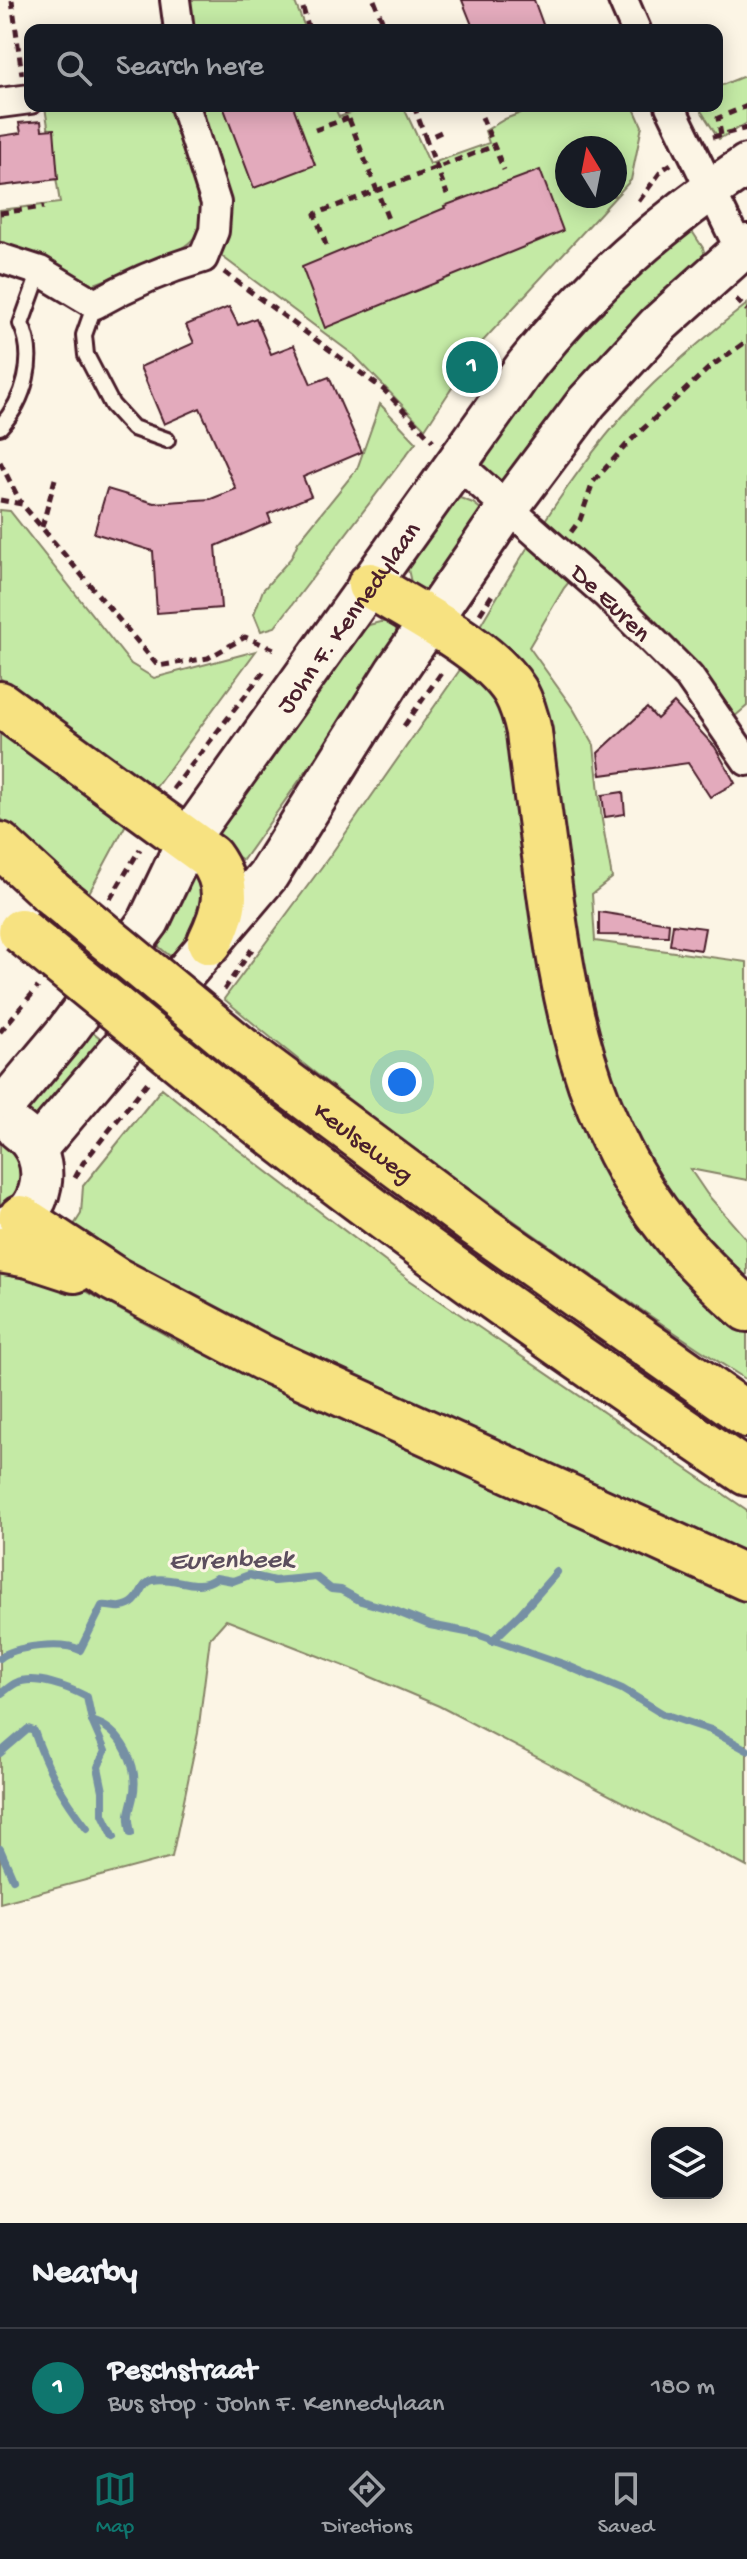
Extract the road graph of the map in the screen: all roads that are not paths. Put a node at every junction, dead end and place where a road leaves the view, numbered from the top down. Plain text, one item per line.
1 (175, 0) edge
2 (623, 0) edge
3 (178, 24) edge
4 (633, 24) edge
5 (187, 112) edge
6 (673, 112) edge
7 (747, 165) edge
8 (710, 190) junction
9 (744, 248) edge
10 (0, 258) edge
11 (40, 271) junction
12 (95, 304) junction
13 (0, 427) edge
14 (167, 440) dead end
15 (446, 453) junction
16 (507, 509) junction
17 (370, 585) junction
18 (430, 623) junction
19 (0, 704) edge
20 (747, 761) edge
21 (188, 839) junction
22 (0, 845) edge
23 (10, 923) edge
24 (210, 942) junction
25 (0, 1111) edge
26 (0, 1122) edge
27 (36, 1149) junction
28 (7, 1232) edge
29 (747, 1309) edge
30 (747, 1415) edge
31 (747, 1473) edge
32 (747, 1578) edge

1 - 3 street
2 - 4 street
5 - 12 street
6 - 8 street
7 - 8 street, John F. Kennedylaan
8 - 9 street
8 - 15 street, John F. Kennedylaan
9 - 16 street
10 - 11 street
11 - 12 street
11 - 13 lane
12 - 14 lane
15 - 16 street, De Euren
15 - 17 street, John F. Kennedylaan
16 - 18 street
16 - 20 street, De Euren
17 - 18 highway
17 - 21 street, John F. Kennedylaan
18 - 24 street
18 - 29 highway
19 - 21 highway
21 - 24 highway
21 - 25 street, John F. Kennedylaan
22 - 30 highway, Keulseweg, bridge
23 - 31 highway, Keulseweg, bridge
24 - 27 street
26 - 27 street
27 - 28 street
28 - 32 highway

